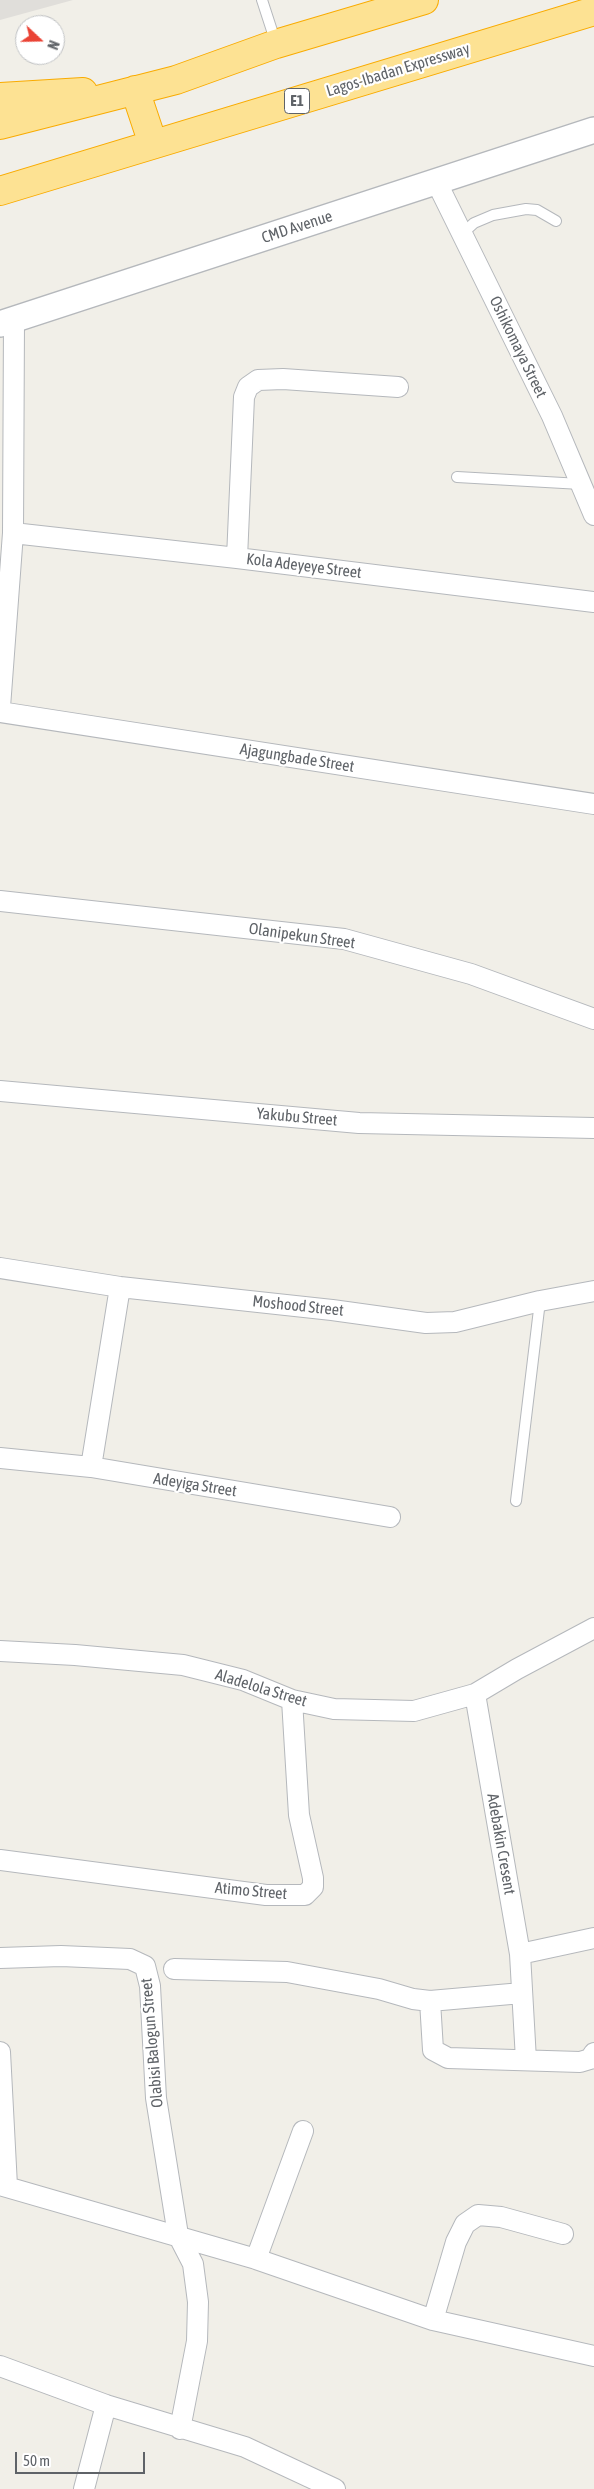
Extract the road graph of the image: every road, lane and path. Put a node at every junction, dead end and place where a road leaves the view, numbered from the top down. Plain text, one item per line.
1 (262, 0) edge
2 (424, 0) edge
3 (594, 11) edge
4 (276, 44) junction
5 (135, 90) junction
6 (0, 97) edge
7 (106, 97) junction
8 (0, 125) edge
9 (594, 130) edge
10 (153, 144) junction
11 (436, 181) junction
12 (0, 190) edge
13 (556, 221) dead end
14 (463, 233) junction
15 (7, 322) edge
16 (398, 387) dead end
17 (457, 477) dead end
18 (581, 484) junction
19 (594, 515) edge
20 (13, 532) junction
21 (238, 558) junction
22 (594, 602) edge
23 (0, 708) edge
24 (0, 712) edge
25 (594, 804) edge
26 (0, 901) edge
27 (594, 1019) edge
28 (0, 1091) edge
29 (594, 1128) edge
30 (0, 1268) edge
31 (120, 1287) junction
32 (594, 1291) edge
33 (540, 1301) junction
34 (0, 1458) edge
35 (91, 1468) junction
36 (516, 1501) dead end
37 (390, 1517) dead end
38 (594, 1628) edge
39 (0, 1651) edge
40 (475, 1694) junction
41 (292, 1700) junction
42 (0, 1860) edge
43 (594, 1938) edge
44 (520, 1954) junction
45 (0, 1958) edge
46 (174, 1969) dead end
47 (522, 1993) junction
48 (430, 2001) junction
49 (0, 2052) edge
50 (594, 2053) edge
51 (526, 2060) junction
52 (303, 2130) dead end
53 (4, 2186) edge
54 (563, 2234) dead end
55 (178, 2235) junction
56 (256, 2259) junction
57 (433, 2320) junction
58 (594, 2356) edge
59 (0, 2366) edge
60 (106, 2405) junction
61 (180, 2429) junction
62 (84, 2489) edge
63 (335, 2489) edge

1 - 4 lane
2 - 4 highway
3 - 10 highway, Lagos-Ibadan Expressway / E1
4 - 5 highway
5 - 7 highway
5 - 10 highway
6 - 7 highway
7 - 8 highway
9 - 11 street, CMD Avenue
10 - 12 highway, Lagos-Ibadan Expressway / E1
11 - 14 street, Oshikomaya Street
11 - 15 street, CMD Avenue
13 - 14 lane
14 - 18 street, Oshikomaya Street
15 - 20 street
16 - 21 street
17 - 18 lane
18 - 19 street, Oshikomaya Street
20 - 21 street, Kola Adeyeye Street
20 - 23 street
21 - 22 street, Kola Adeyeye Street
24 - 25 street, Ajagungbade Street
26 - 27 street, Olanipekun Street
28 - 29 street, Yakubu Street
30 - 31 street, Moshood Street
31 - 33 street, Moshood Street
31 - 35 street
32 - 33 street, Moshood Street
33 - 36 lane
34 - 35 street, Adeyiga Street
35 - 37 street, Adeyiga Street
38 - 40 street, Aladelola Street
39 - 41 street, Aladelola Street
40 - 41 street, Aladelola Street
40 - 44 street, Adebakin Cresent
41 - 42 street, Atimo Street
43 - 44 street
44 - 47 street, Adebakin Cresent
45 - 55 street, Olabisi Balogun Street
46 - 48 street, Olabisi Balogun Street
47 - 48 street, Olabisi Balogun Street
47 - 51 street, Adebakin Cresent
48 - 51 street
49 - 53 street
50 - 51 street
52 - 56 street
53 - 55 street
54 - 57 street
55 - 56 street
55 - 61 street, Olabisi Balogun Street
56 - 57 street
57 - 58 street
59 - 60 street
60 - 61 street
60 - 62 street
61 - 63 street

